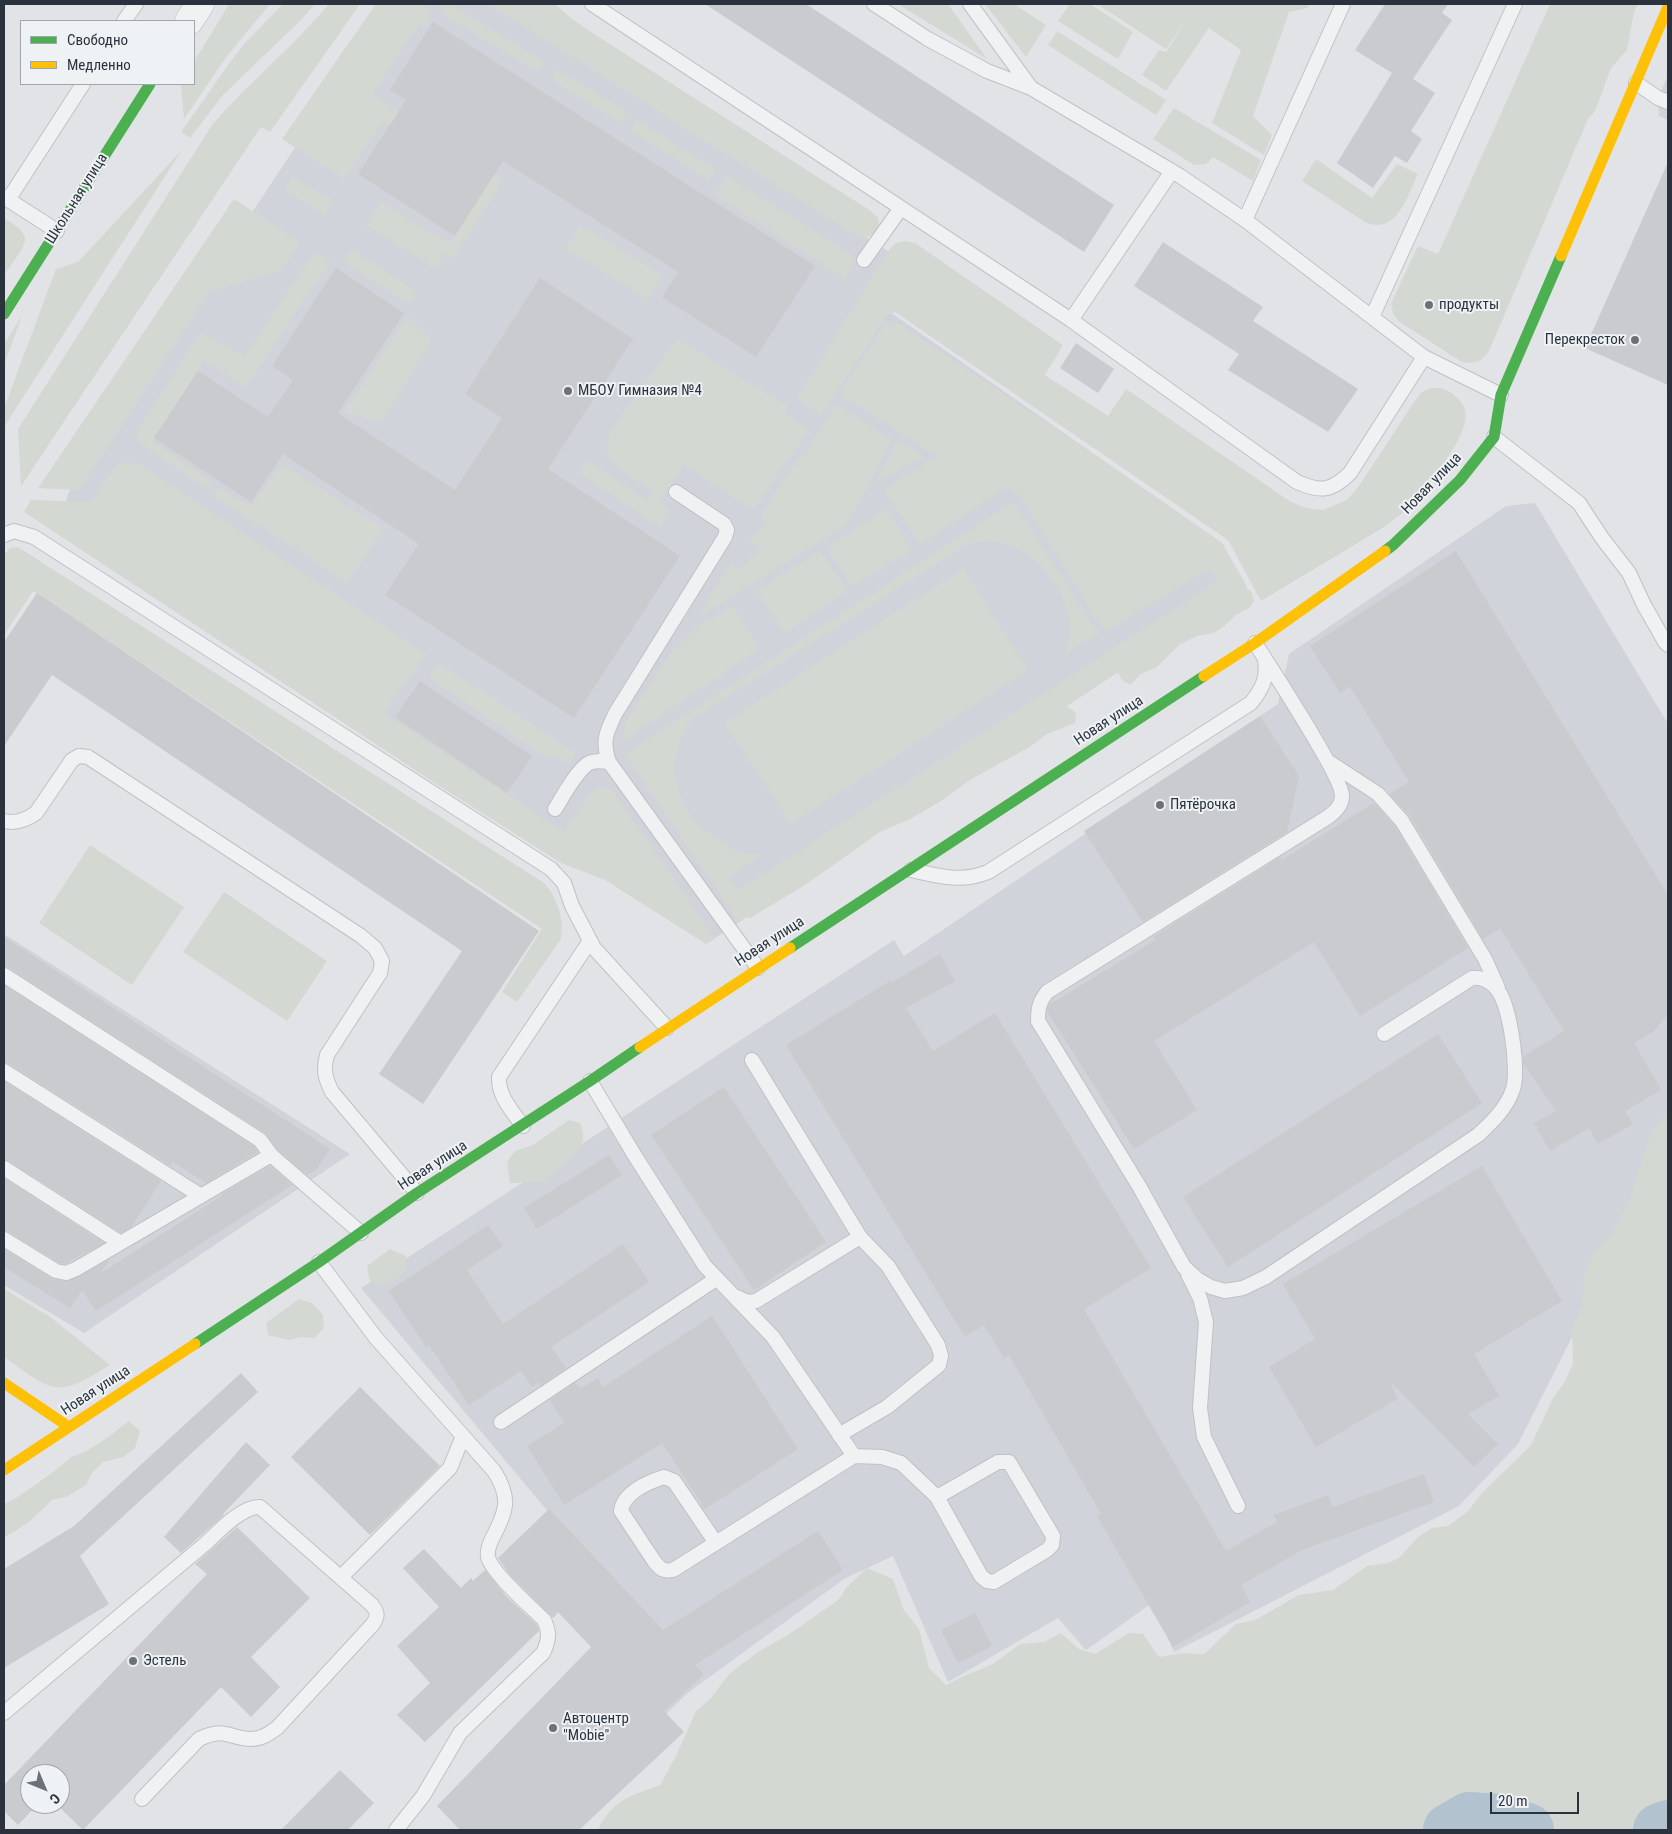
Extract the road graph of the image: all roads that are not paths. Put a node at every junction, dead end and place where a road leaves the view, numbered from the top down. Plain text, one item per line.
1 (136, 4) edge
2 (200, 4) edge
3 (592, 4) edge
4 (874, 4) edge
5 (970, 4) edge
6 (1343, 4) edge
7 (1515, 4) edge
8 (1668, 8) edge
9 (125, 20) edge
10 (190, 20) edge
11 (1636, 83) junction
12 (83, 85) edge
13 (149, 85) edge
14 (1031, 88) junction
15 (1668, 102) edge
16 (1172, 171) junction
17 (6, 198) edge
18 (902, 208) junction
19 (1246, 220) junction
20 (57, 231) junction
21 (864, 260) dead end
22 (4, 314) edge
23 (1372, 317) junction
24 (1071, 320) junction
25 (1424, 357) junction
26 (1501, 395) junction
27 (1494, 437) junction
28 (676, 492) dead end
29 (4, 535) edge
30 (1255, 643) junction
31 (1668, 646) edge
32 (1264, 657) junction
33 (609, 762) junction
34 (1328, 762) junction
35 (555, 809) dead end
36 (4, 821) edge
37 (909, 870) junction
38 (590, 941) junction
39 (758, 968) junction
40 (4, 975) edge
41 (1498, 988) junction
42 (667, 1028) junction
43 (1384, 1034) dead end
44 (752, 1060) dead end
45 (4, 1071) edge
46 (590, 1082) junction
47 (522, 1126) junction
48 (271, 1155) junction
49 (4, 1168) edge
50 (417, 1194) junction
51 (200, 1196) junction
52 (361, 1233) junction
53 (860, 1237) junction
54 (4, 1239) edge
55 (119, 1242) junction
56 (319, 1262) junction
57 (1184, 1267) junction
58 (716, 1279) junction
59 (732, 1294) junction
60 (4, 1383) edge
61 (501, 1422) dead end
62 (70, 1427) junction
63 (839, 1435) junction
64 (463, 1436) junction
65 (854, 1456) junction
66 (4, 1470) edge
67 (937, 1497) junction
68 (1238, 1506) dead end
69 (716, 1543) junction
70 (340, 1577) junction
71 (4, 1713) edge
72 (142, 1799) dead end
73 (396, 1830) edge

1 - 9 lane
2 - 10 street
3 - 18 lane
4 - 14 lane
5 - 14 lane
6 - 19 lane
7 - 23 lane
8 - 11 street, Новая улица
11 - 15 lane
11 - 26 street, Новая улица
12 - 17 lane
13 - 20 street, Школьная улица
14 - 16 lane
16 - 19 lane
16 - 24 lane
17 - 20 lane
18 - 21 lane
18 - 24 lane
19 - 23 lane
20 - 22 street, Школьная улица
23 - 25 lane
24 - 25 lane
25 - 26 lane
26 - 27 street, Новая улица
27 - 30 street, Новая улица
27 - 31 lane
28 - 33 lane
29 - 38 lane
30 - 32 lane
30 - 37 street, Новая улица
32 - 34 lane
32 - 37 lane
33 - 35 lane
33 - 39 lane
34 - 41 lane
34 - 57 lane
36 - 50 lane
37 - 39 street, Новая улица
38 - 42 lane
38 - 47 lane
39 - 42 street, Новая улица
40 - 48 lane
41 - 43 lane
41 - 57 lane
42 - 46 street, Новая улица
44 - 53 lane
45 - 51 lane
46 - 47 street, Новая улица
46 - 58 lane
47 - 50 street, Новая улица
48 - 51 lane
48 - 52 lane
49 - 55 lane
50 - 52 street, Новая улица
51 - 55 lane
52 - 56 street, Новая улица
53 - 59 lane
53 - 63 lane
54 - 55 lane
56 - 62 street, Новая улица
56 - 64 lane
57 - 68 lane
58 - 59 lane
58 - 61 lane
59 - 63 lane
60 - 62 street
62 - 66 street, Новая улица
63 - 65 lane
64 - 70 lane
64 - 73 lane
65 - 67 lane
65 - 69 lane
67 - 67 lane
69 - 69 lane
70 - 71 lane
70 - 72 lane

